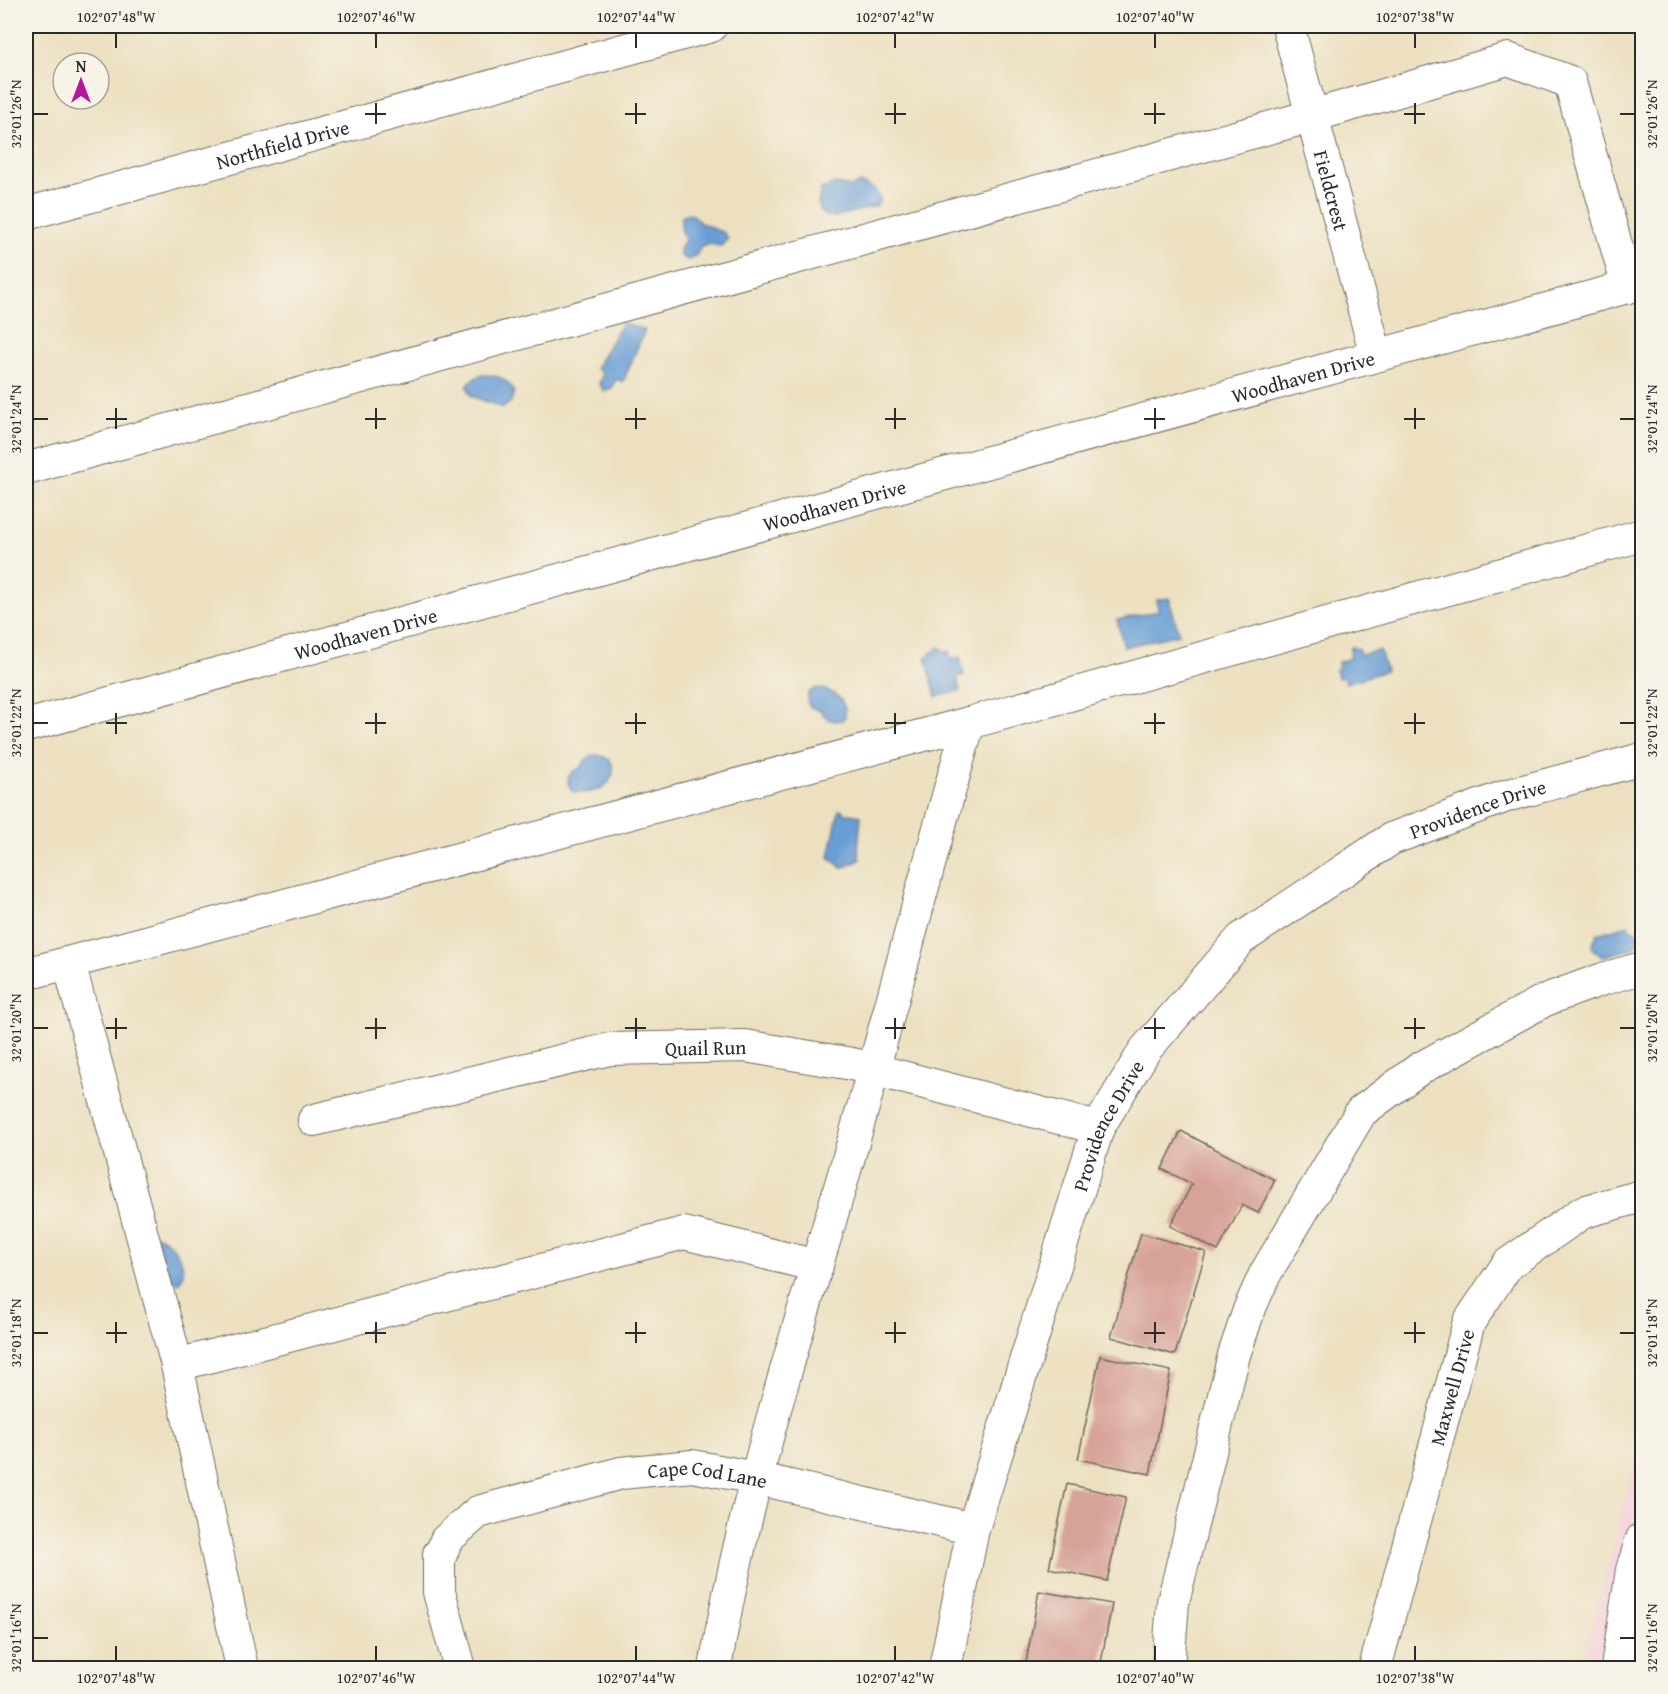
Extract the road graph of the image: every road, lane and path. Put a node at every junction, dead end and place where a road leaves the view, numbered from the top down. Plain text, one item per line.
1 (711, 26) edge
2 (1288, 26) edge
3 (1312, 116) junction
4 (26, 213) edge
5 (1635, 285) edge
6 (1376, 355) junction
7 (26, 469) edge
8 (1642, 535) edge
9 (969, 723) junction
10 (26, 726) edge
11 (1642, 759) edge
12 (69, 963) junction
13 (1642, 968) edge
14 (26, 974) edge
15 (874, 1070) junction
16 (314, 1120) dead end
17 (1098, 1128) junction
18 (1642, 1196) edge
19 (817, 1266) junction
20 (177, 1365) junction
21 (756, 1478) junction
22 (974, 1529) junction
23 (1642, 1539) edge
24 (242, 1668) edge
25 (460, 1668) edge
26 (715, 1668) edge
27 (945, 1668) edge
28 (1168, 1668) edge
29 (1375, 1668) edge
30 (1617, 1668) edge

1 - 4 street, Northfield Drive
2 - 3 street, Fieldcrest
3 - 5 street
3 - 6 street, Fieldcrest
3 - 7 street
5 - 6 street, Woodhaven Drive
6 - 10 street, Woodhaven Drive
8 - 9 street
9 - 12 street
9 - 15 street
11 - 17 street, Providence Drive
12 - 14 street
12 - 20 street
13 - 28 street
15 - 16 street, Quail Run
15 - 17 street, Quail Run
15 - 19 street
17 - 22 street, Providence Drive
18 - 29 street, Maxwell Drive
19 - 20 street
19 - 21 street
20 - 24 street
21 - 22 street, Cape Cod Lane
21 - 25 street, Cape Cod Lane
21 - 26 street
22 - 27 street, Providence Drive
23 - 30 street

